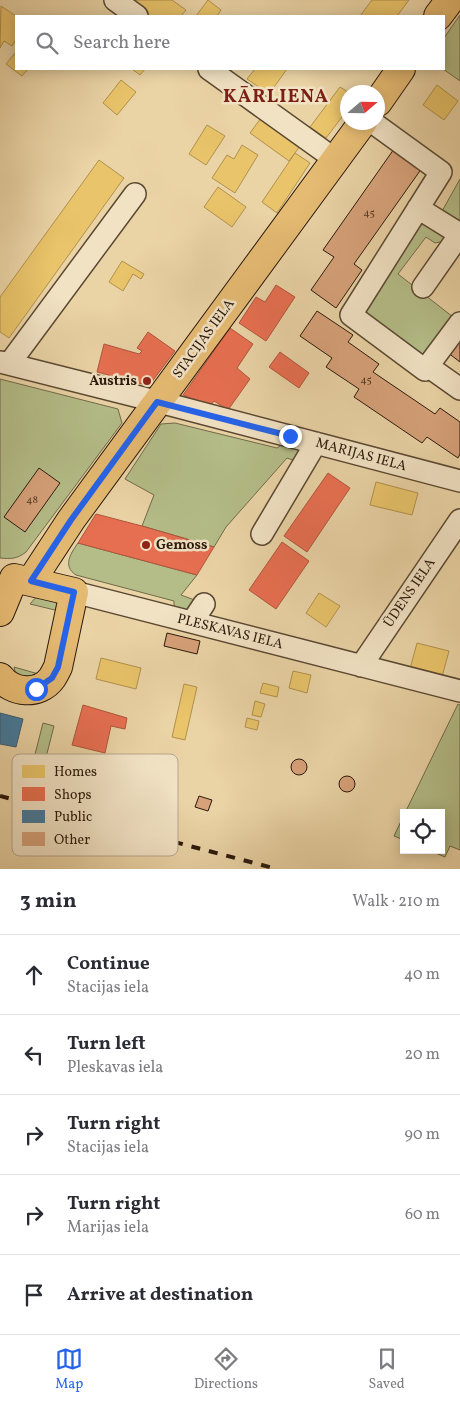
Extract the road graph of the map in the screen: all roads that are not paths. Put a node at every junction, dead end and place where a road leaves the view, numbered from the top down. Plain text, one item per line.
1 (115, 0) edge
2 (450, 0) edge
3 (136, 15) edge
4 (439, 15) edge
5 (210, 70) edge
6 (400, 70) edge
7 (385, 92) edge
8 (357, 130) edge
9 (383, 130) edge
10 (336, 160) junction
11 (135, 194) dead end
12 (418, 208) junction
13 (460, 234) edge
14 (423, 287) dead end
15 (460, 323) edge
16 (5, 363) edge
17 (429, 367) junction
18 (460, 389) edge
19 (157, 402) junction
20 (316, 443) junction
21 (460, 482) edge
22 (460, 520) edge
23 (262, 534) dead end
24 (15, 578) edge
25 (74, 592) junction
26 (204, 604) dead end
27 (0, 612) edge
28 (192, 622) junction
29 (361, 666) junction
30 (0, 677) edge
31 (460, 691) edge

1 - 3 street
2 - 4 main road
5 - 10 street
6 - 7 main road
8 - 10 main road, STACIJAS IELA
9 - 12 street
10 - 19 main road, STACIJAS IELA
11 - 16 street
12 - 13 street
12 - 17 street
13 - 14 street
15 - 17 street
16 - 19 street, MARIJAS IELA
17 - 18 street
19 - 20 street, MARIJAS IELA
19 - 24 main road, STACIJAS IELA
20 - 21 street, MARIJAS IELA
20 - 23 street
22 - 29 street, ŪDENS IELA
24 - 25 main road, PLESKAVAS IELA
24 - 27 main road, STACIJAS IELA
25 - 28 street, PLESKAVAS IELA
25 - 30 main road
26 - 28 street
28 - 29 street, PLESKAVAS IELA
29 - 31 street, PLESKAVAS IELA

